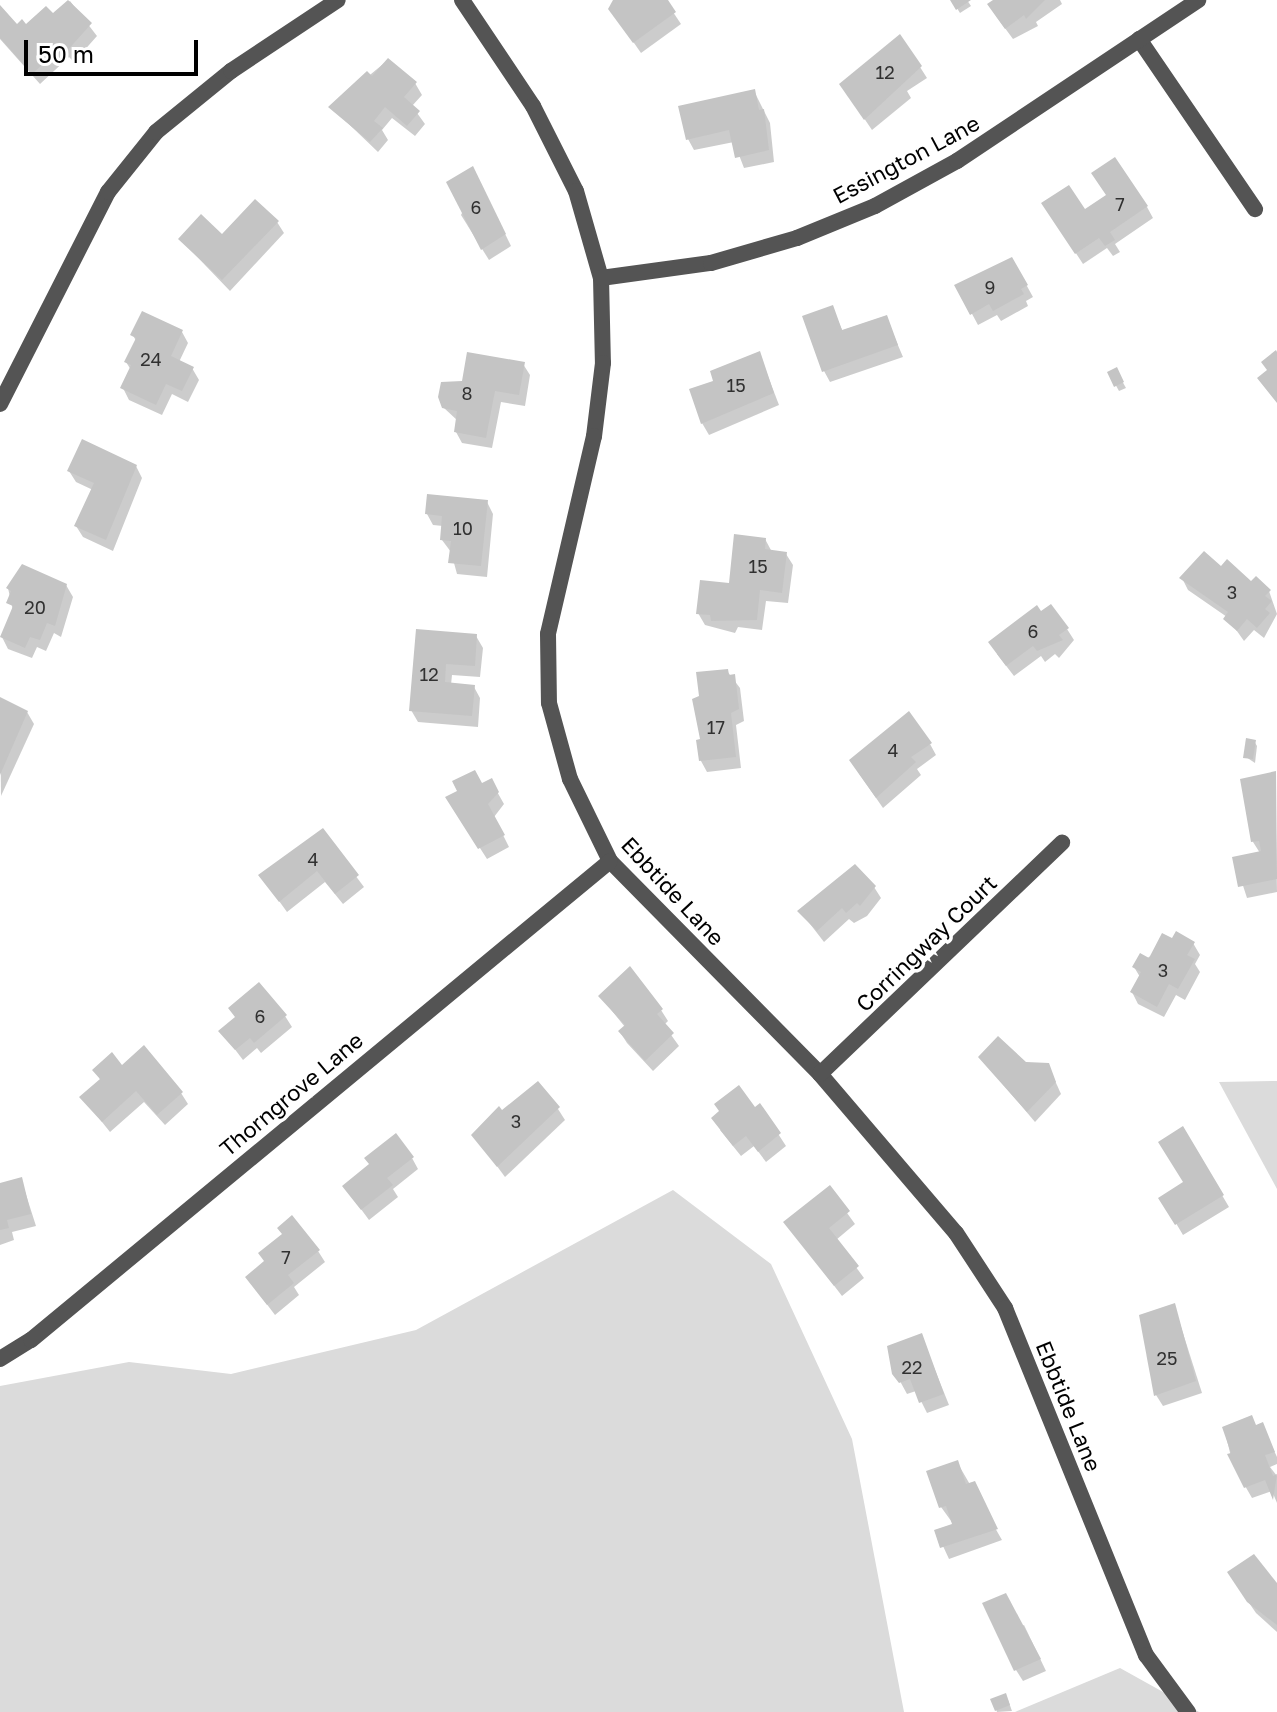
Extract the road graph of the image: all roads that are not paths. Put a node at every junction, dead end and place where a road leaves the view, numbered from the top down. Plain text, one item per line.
1 (338, 0) edge
2 (462, 0) edge
3 (1198, 0) edge
4 (1139, 39) junction
5 (1255, 209) dead end
6 (601, 278) junction
7 (0, 404) edge
8 (1062, 843) dead end
9 (610, 861) junction
10 (820, 1074) junction
11 (0, 1359) edge
12 (1188, 1712) edge

1 - 7 street
2 - 6 street, Ebbtide Lane
3 - 4 street, Essington Lane
4 - 5 street
4 - 6 street, Essington Lane
6 - 9 street, Ebbtide Lane
8 - 10 street, Corringway Court
9 - 10 street, Ebbtide Lane
9 - 11 street, Thorngrove Lane
10 - 12 street, Ebbtide Lane

